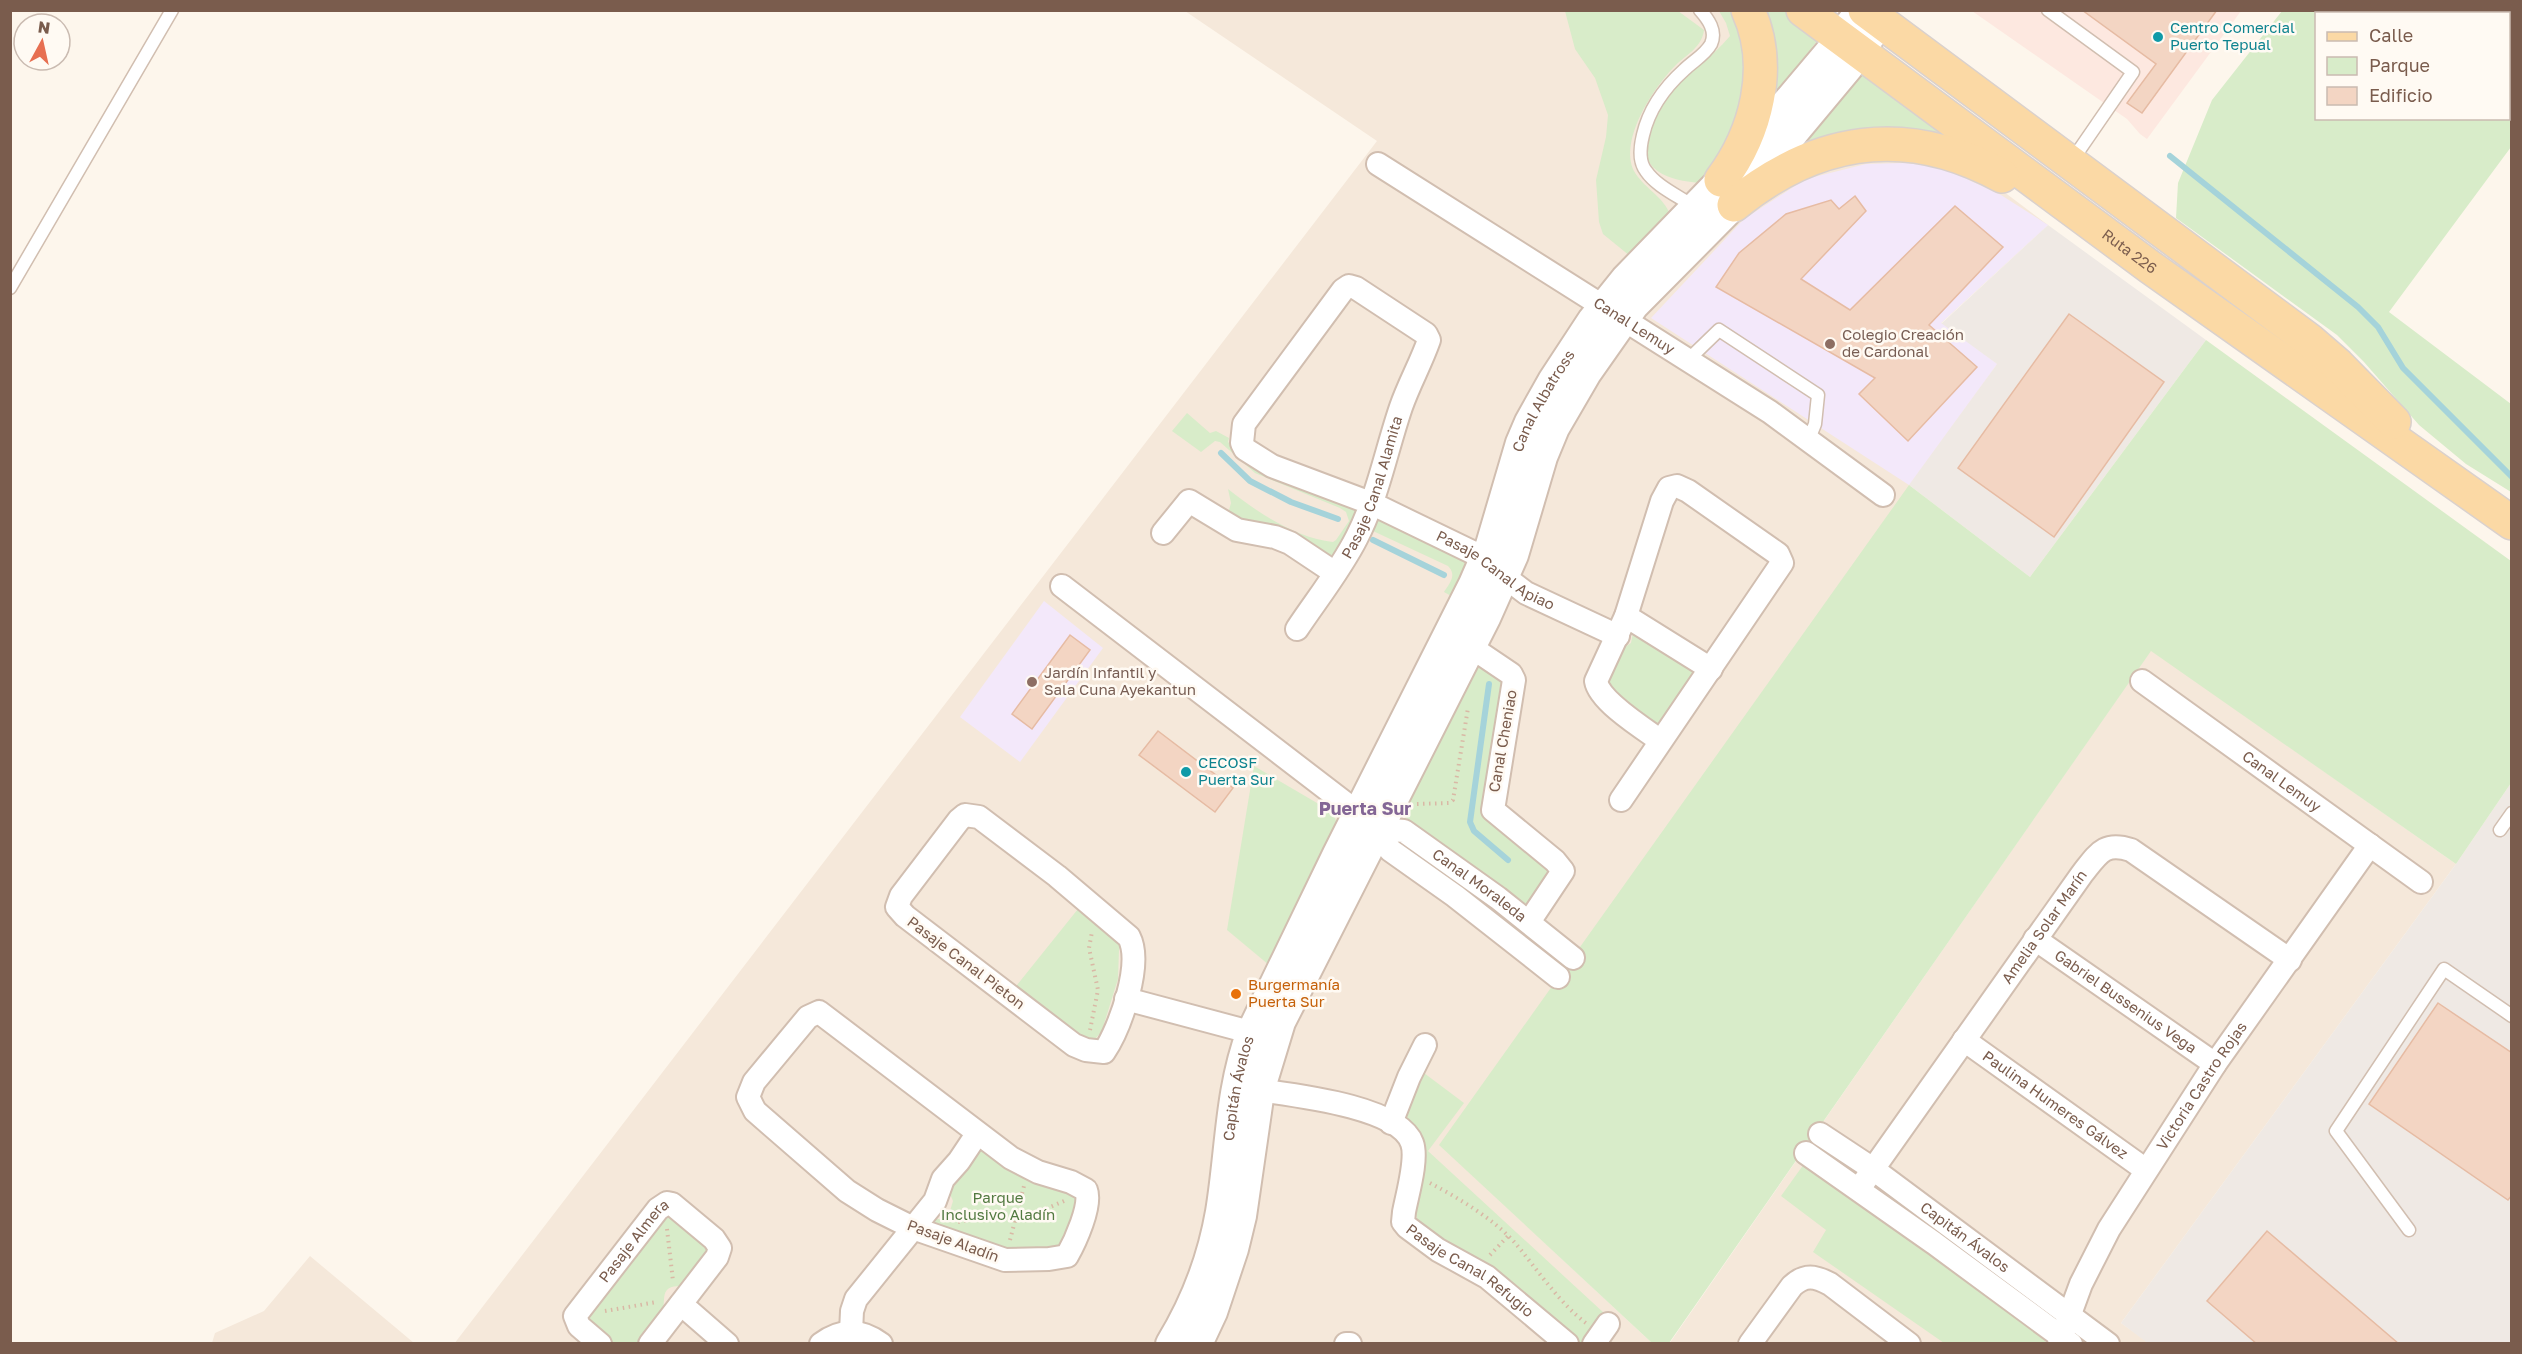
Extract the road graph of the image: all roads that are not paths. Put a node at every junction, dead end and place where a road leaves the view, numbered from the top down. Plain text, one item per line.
1 (172, 10) edge
2 (1700, 10) edge
3 (1748, 10) edge
4 (1803, 10) edge
5 (2048, 10) edge
6 (1874, 13) edge
7 (1845, 52) junction
8 (2071, 163) junction
9 (1378, 164) dead end
10 (1728, 193) junction
11 (1695, 208) junction
12 (2080, 215) junction
13 (10, 288) edge
14 (1614, 312) junction
15 (1429, 337) joint
16 (1688, 360) junction
17 (1809, 440) junction
18 (2461, 488) junction
19 (1883, 495) dead end
20 (1373, 504) junction
21 (2511, 523) edge
22 (1163, 533) dead end
23 (1494, 569) junction
24 (1335, 573) junction
25 (1062, 586) dead end
26 (1622, 626) junction
27 (1297, 629) dead end
28 (1471, 647) junction
29 (1711, 669) junction
30 (2142, 681) dead end
31 (1661, 741) junction
32 (1621, 800) dead end
33 (2511, 813) edge
34 (1368, 821) junction
35 (2500, 830) dead end
36 (2370, 845) junction
37 (2421, 882) dead end
38 (1529, 922) junction
39 (2036, 939) junction
40 (1574, 958) dead end
41 (2290, 960) junction
42 (1558, 977) dead end
43 (1126, 999) junction
44 (2511, 1016) edge
45 (1263, 1036) junction
46 (1964, 1040) junction
47 (1425, 1044) dead end
48 (2215, 1065) junction
49 (1248, 1089) junction
50 (1391, 1123) junction
51 (977, 1134) junction
52 (1820, 1134) dead end
53 (1806, 1153) dead end
54 (1873, 1169) junction
55 (2146, 1170) junction
56 (1859, 1189) junction
57 (913, 1228) junction
58 (2409, 1230) dead end
59 (672, 1297) junction
60 (2069, 1314) junction
61 (851, 1332) junction
62 (1189, 1341) edge
63 (2064, 1341) edge
64 (600, 1344) edge
65 (650, 1344) edge
66 (727, 1344) edge
67 (821, 1344) edge
68 (881, 1344) edge
69 (1346, 1344) edge
70 (1350, 1344) edge
71 (1567, 1344) edge
72 (1750, 1344) edge
73 (1909, 1344) edge
74 (2108, 1344) edge

1 - 13 lane
2 - 11 lane
3 - 10 main road
4 - 7 main road, Ruta 226
5 - 8 lane
6 - 7 street
6 - 8 main road, Ruta 226
7 - 10 street, Canal Albatross
7 - 12 main road, Ruta 226
8 - 18 main road, Ruta 226
9 - 14 street, Canal Lemuy
10 - 11 street, Canal Albatross
10 - 12 main road
10 - 14 street, Canal Albatross
11 - 14 street, Canal Albatross
12 - 18 main road, Ruta 226
14 - 16 street, Canal Lemuy
14 - 23 street, Canal Albatross
15 - 20 street, Pasaje Canal Alamita
15 - 20 street, Pasaje Canal Apiao
16 - 17 street, Canal Lemuy
16 - 17 lane
17 - 19 street, Canal Lemuy
18 - 21 main road, Ruta 226
20 - 23 street, Pasaje Canal Apiao
20 - 24 street, Pasaje Canal Alamita
22 - 24 street
23 - 26 street, Pasaje Canal Apiao
23 - 28 street, Canal Albatross
23 - 34 street, Canal Albatross
24 - 27 street, Pasaje Canal Alamita
25 - 34 street, Canal Moraleda
26 - 29 street, Pasaje Canal Apiao
26 - 29 street
26 - 31 street
28 - 34 street, Canal Albatross
28 - 38 street, Canal Cheniao
29 - 31 street
30 - 36 street, Canal Lemuy
31 - 32 street
33 - 35 lane
34 - 38 street, Canal Moraleda
34 - 42 street, Canal Moraleda
34 - 45 street, Capitán Ávalos
36 - 37 street, Canal Lemuy
36 - 41 street, Victoria Castro Rojas
38 - 40 street, Canal Moraleda
39 - 41 street, Amelia Solar Marín
39 - 46 street, Amelia Solar Marín
39 - 48 street, Gabriel Bussenius Vega
41 - 48 street, Victoria Castro Rojas
43 - 43 street, Pasaje Canal Pieton
43 - 45 street
44 - 58 lane
45 - 49 street, Capitán Ávalos
46 - 54 street, Amelia Solar Marín
46 - 55 street, Paulina Humeres Gálvez
47 - 50 street
48 - 55 street, Victoria Castro Rojas
49 - 50 street, Pasaje Canal Refugio
49 - 62 street, Capitán Ávalos
50 - 71 street, Pasaje Canal Refugio
51 - 57 street
51 - 57 street, Pasaje Aladín
51 - 57 street, Pasaje Aladín
52 - 54 street, Capitán Ávalos
53 - 56 street, Capitán Ávalos
54 - 56 street, Amelia Solar Marín
54 - 60 street, Capitán Ávalos
55 - 60 street, Victoria Castro Rojas
56 - 63 street, Capitán Ávalos
57 - 61 street
59 - 64 street, Pasaje Almera
59 - 65 street, Pasaje Almera
59 - 66 street
60 - 63 street, Victoria Castro Rojas
60 - 74 street, Capitán Ávalos
61 - 67 street
61 - 68 street
69 - 70 street
72 - 73 street

